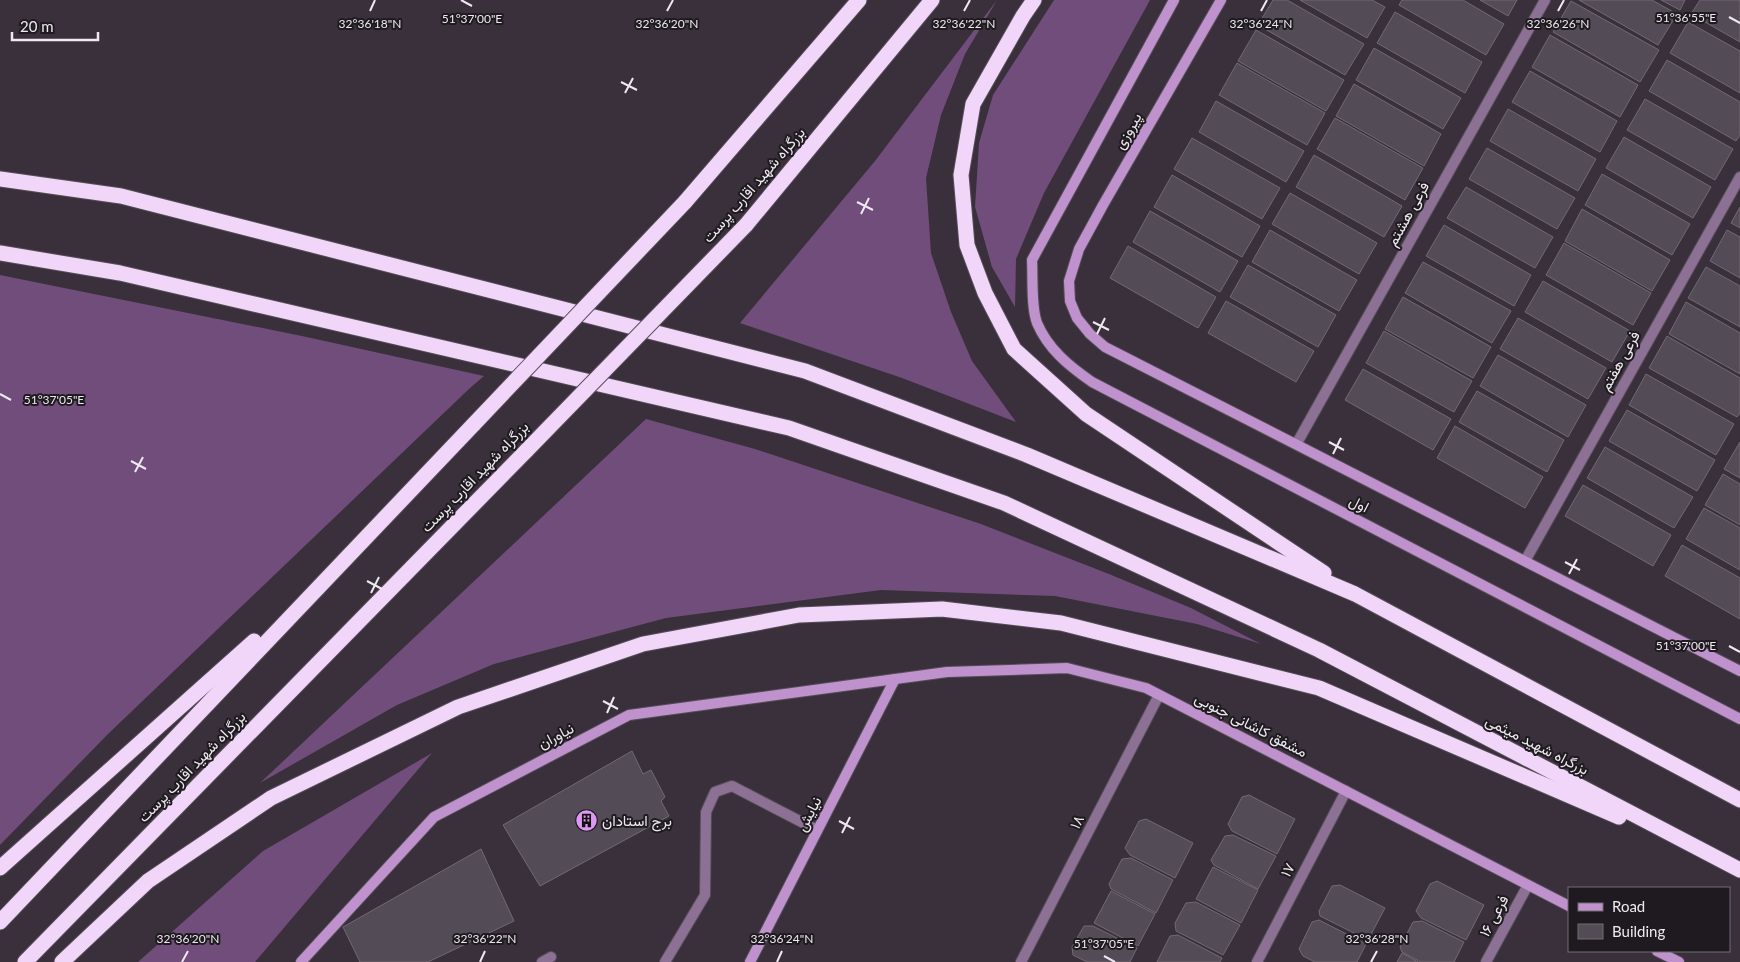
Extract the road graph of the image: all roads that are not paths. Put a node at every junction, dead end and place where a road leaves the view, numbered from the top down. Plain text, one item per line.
1 (859, 0) edge
2 (932, 0) edge
3 (1034, 0) edge
4 (1174, 0) edge
5 (1221, 0) edge
6 (1545, 0) edge
7 (1740, 177) edge
8 (0, 179) edge
9 (0, 253) edge
10 (1032, 260) joint
11 (1069, 281) joint
12 (1297, 444) junction
13 (1525, 561) junction
14 (336, 569) junction
15 (1354, 594) junction
16 (1740, 671) edge
17 (895, 679) junction
18 (1159, 695) junction
19 (1740, 719) edge
20 (1346, 791) junction
21 (1740, 800) edge
22 (817, 830) junction
23 (0, 868) edge
24 (1736, 868) edge
25 (1528, 885) junction
26 (1568, 905) edge
27 (0, 922) edge
28 (1659, 952) edge
29 (551, 957) dead end
30 (25, 962) edge
31 (62, 962) edge
32 (301, 962) edge
33 (542, 962) edge
34 (665, 962) edge
35 (750, 962) edge
36 (1022, 962) edge
37 (1257, 962) edge
38 (1486, 962) edge
39 (1679, 962) edge

1 - 14 highway, bridge
2 - 30 highway, بزرگراه شهید اقارب پرست, bridge
3 - 15 highway
4 - 10 street, پیروزی
5 - 11 street, پیروزی
6 - 12 street, فرعی هشتم
7 - 13 street, فرعی هفتم
8 - 15 highway
9 - 24 highway, بزرگراه شهید میثمی
10 - 19 street, اول
11 - 12 street, اول
12 - 13 street, اول
13 - 16 street, اول
14 - 23 highway
14 - 27 highway
15 - 21 highway
17 - 18 street, مشفق کاشانی جنوبی
17 - 22 street, نیایش
17 - 32 street, نیاوران
18 - 20 street, مشفق کاشانی جنوبی
18 - 36 street, ۱۸
20 - 25 street, مشفق کاشانی جنوبی
20 - 37 street, ۱۷
22 - 34 street
22 - 35 street, نیایش
24 - 31 highway
25 - 26 street, مشفق کاشانی جنوبی
25 - 38 street, فرعی ۱۶
28 - 39 street
29 - 33 street

